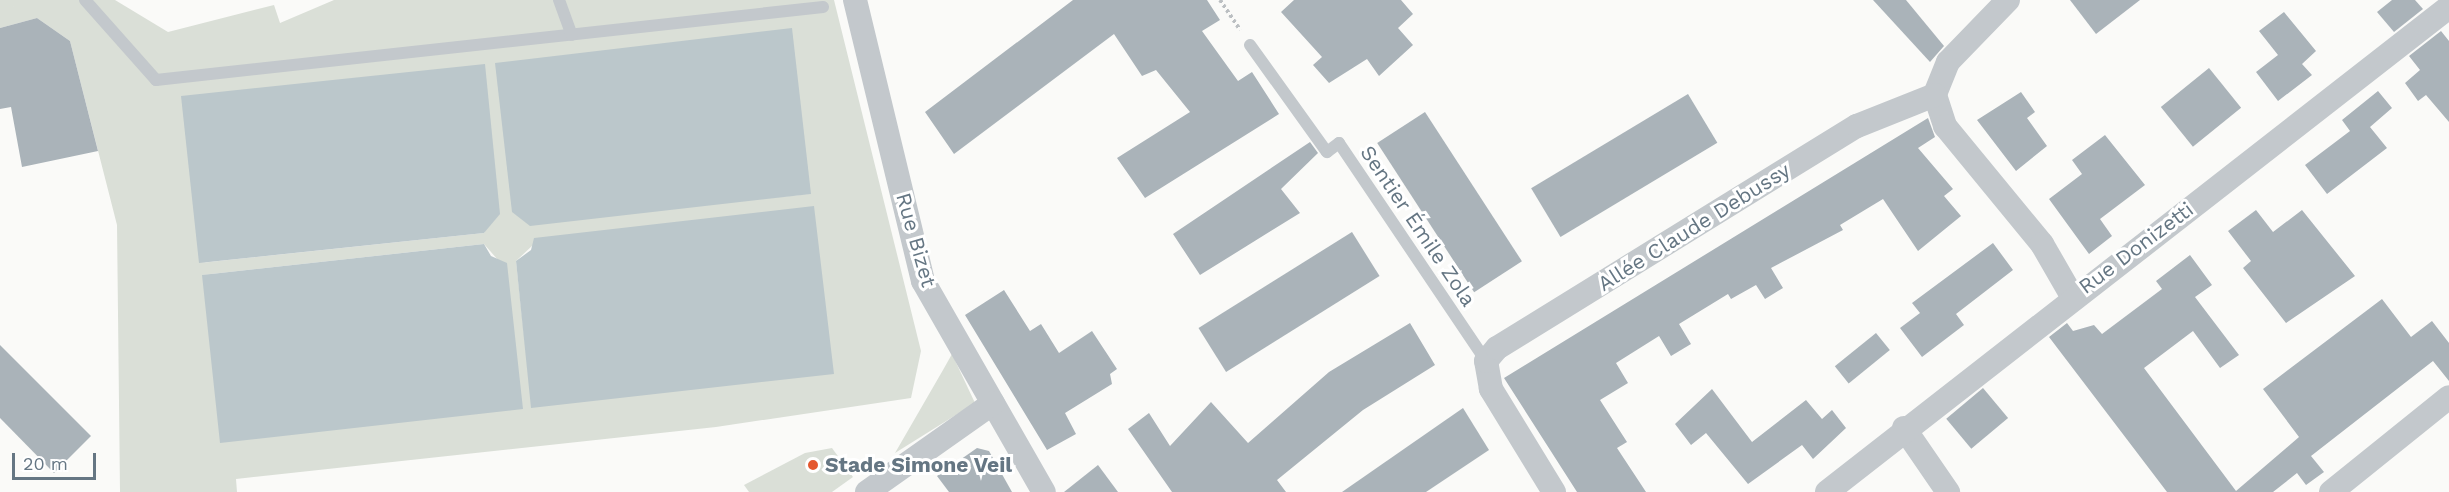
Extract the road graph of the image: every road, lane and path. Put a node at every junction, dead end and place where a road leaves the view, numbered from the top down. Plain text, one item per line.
1 (85, 0) edge
2 (559, 0) edge
3 (855, 0) edge
4 (1220, 0) edge
5 (2008, 0) edge
6 (823, 7) dead end
7 (2449, 7) edge
8 (572, 35) junction
9 (1250, 45) joint
10 (1935, 95) junction
11 (2072, 296) junction
12 (1486, 362) junction
13 (2449, 397) edge
14 (993, 403) junction
15 (1904, 428) junction
16 (1940, 489) edge
17 (867, 492) edge
18 (1044, 492) edge
19 (1554, 492) edge
20 (1827, 492) edge
21 (2331, 492) edge

1 - 8 lane
2 - 8 lane
3 - 14 street, Rue Bizet
4 - 9 path
5 - 10 street
6 - 8 lane
7 - 11 street, Rue Donizetti
9 - 12 lane, Sentier Émile Zola
10 - 11 street
10 - 12 street, Allée Claude Debussy
11 - 15 street, Rue Donizetti
12 - 19 street
13 - 21 street
14 - 17 street
14 - 18 street, Rue Bizet
15 - 16 street
15 - 20 street, Rue Donizetti

